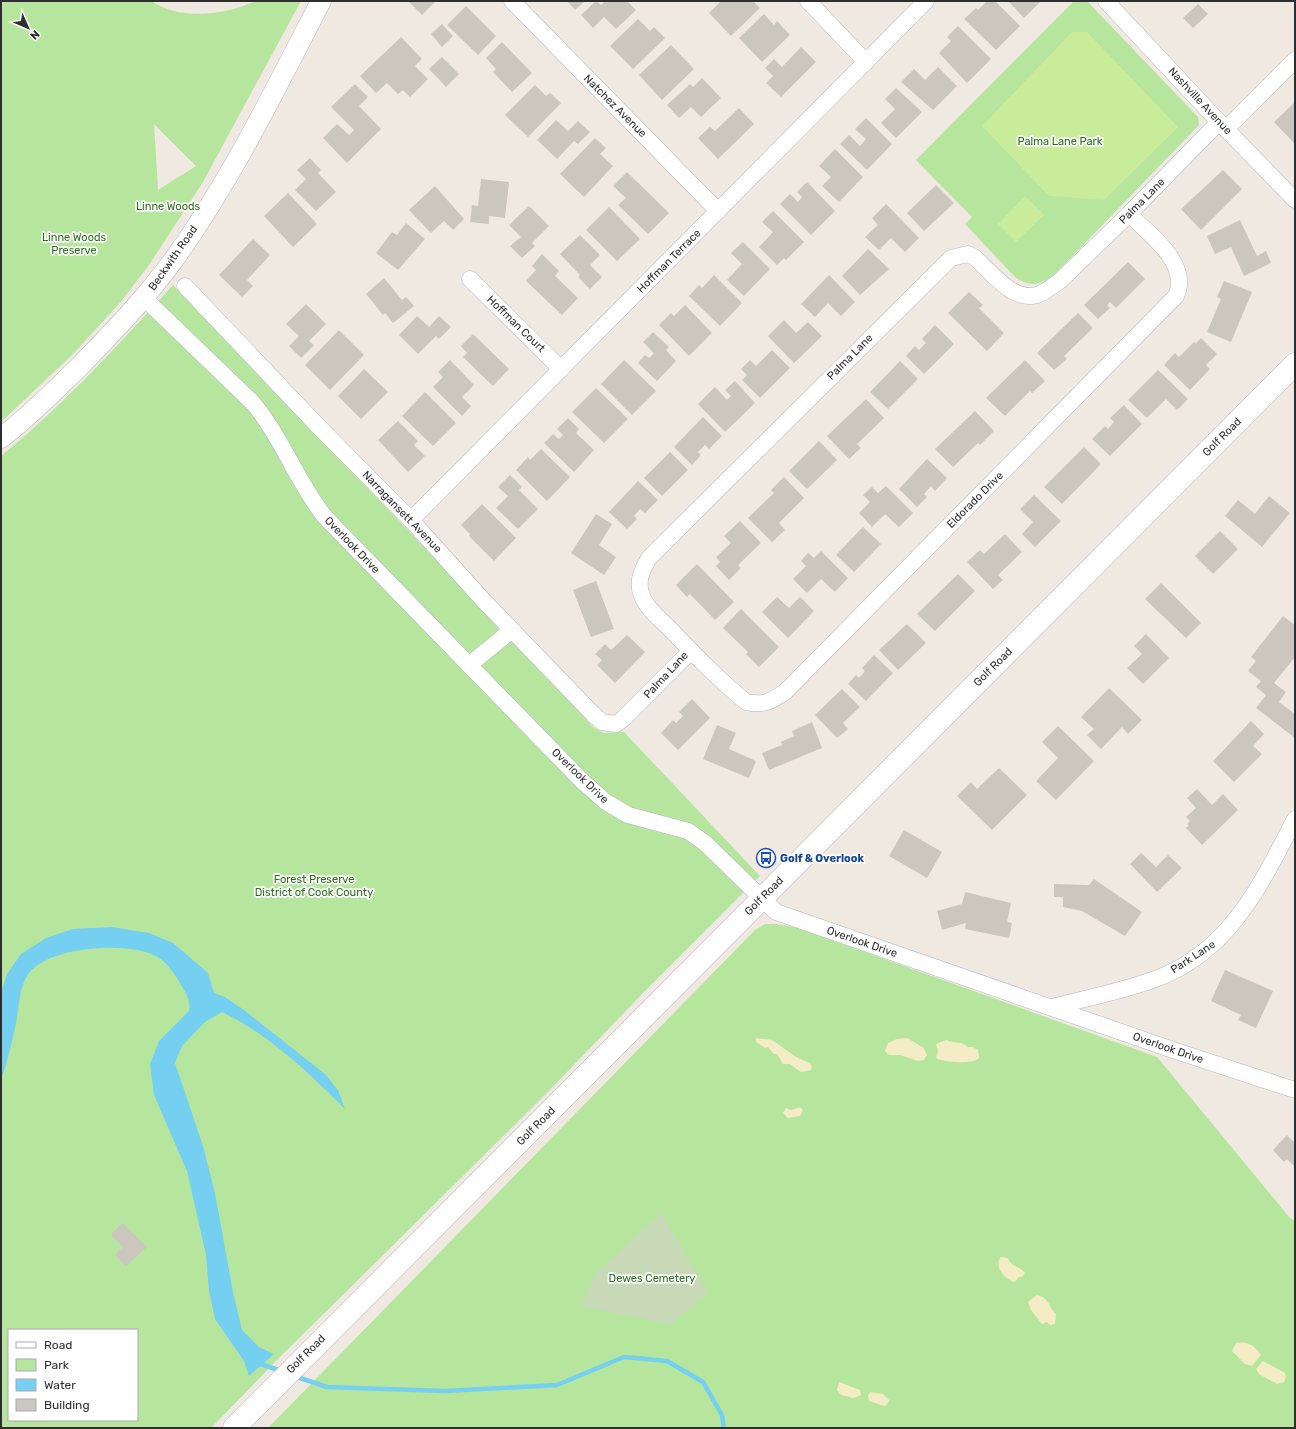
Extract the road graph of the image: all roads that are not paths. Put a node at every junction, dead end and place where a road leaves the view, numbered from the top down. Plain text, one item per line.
1 (321, 1) edge
2 (512, 1) edge
3 (808, 1) edge
4 (926, 1) edge
5 (1106, 1) edge
6 (1295, 60) edge
7 (866, 62) junction
8 (1222, 126) junction
9 (1295, 200) edge
10 (718, 211) junction
11 (1129, 214) junction
12 (470, 279) dead end
13 (185, 286) dead end
14 (144, 298) junction
15 (1295, 364) edge
16 (561, 369) junction
17 (1, 438) edge
18 (411, 520) junction
19 (512, 630) junction
20 (691, 651) junction
21 (469, 665) junction
22 (623, 719) joint
23 (1295, 819) edge
24 (762, 899) junction
25 (1052, 1007) junction
26 (1295, 1090) edge
27 (234, 1428) edge

1 - 14 street, Beckwith Road
2 - 10 street, Natchez Avenue
3 - 7 street
4 - 7 street, Hoffman Terrace
5 - 8 street, Nashville Avenue
6 - 8 street, Palma Lane
7 - 10 street, Hoffman Terrace
8 - 9 street, Nashville Avenue
8 - 11 street, Palma Lane
10 - 16 street, Hoffman Terrace
11 - 20 street, Palma Lane
11 - 20 street, Eldorado Drive
12 - 16 street, Hoffman Court
13 - 18 street, Narragansett Avenue
14 - 17 street, Beckwith Road
14 - 21 street, Overlook Drive
15 - 24 main road, Golf Road
16 - 18 street, Hoffman Terrace
18 - 19 street, Narragansett Avenue
19 - 21 street
19 - 22 street, Narragansett Avenue
20 - 22 street, Palma Lane
21 - 24 street, Overlook Drive
23 - 25 street, Park Lane
24 - 25 street, Overlook Drive
24 - 27 main road, Golf Road
25 - 26 street, Overlook Drive

